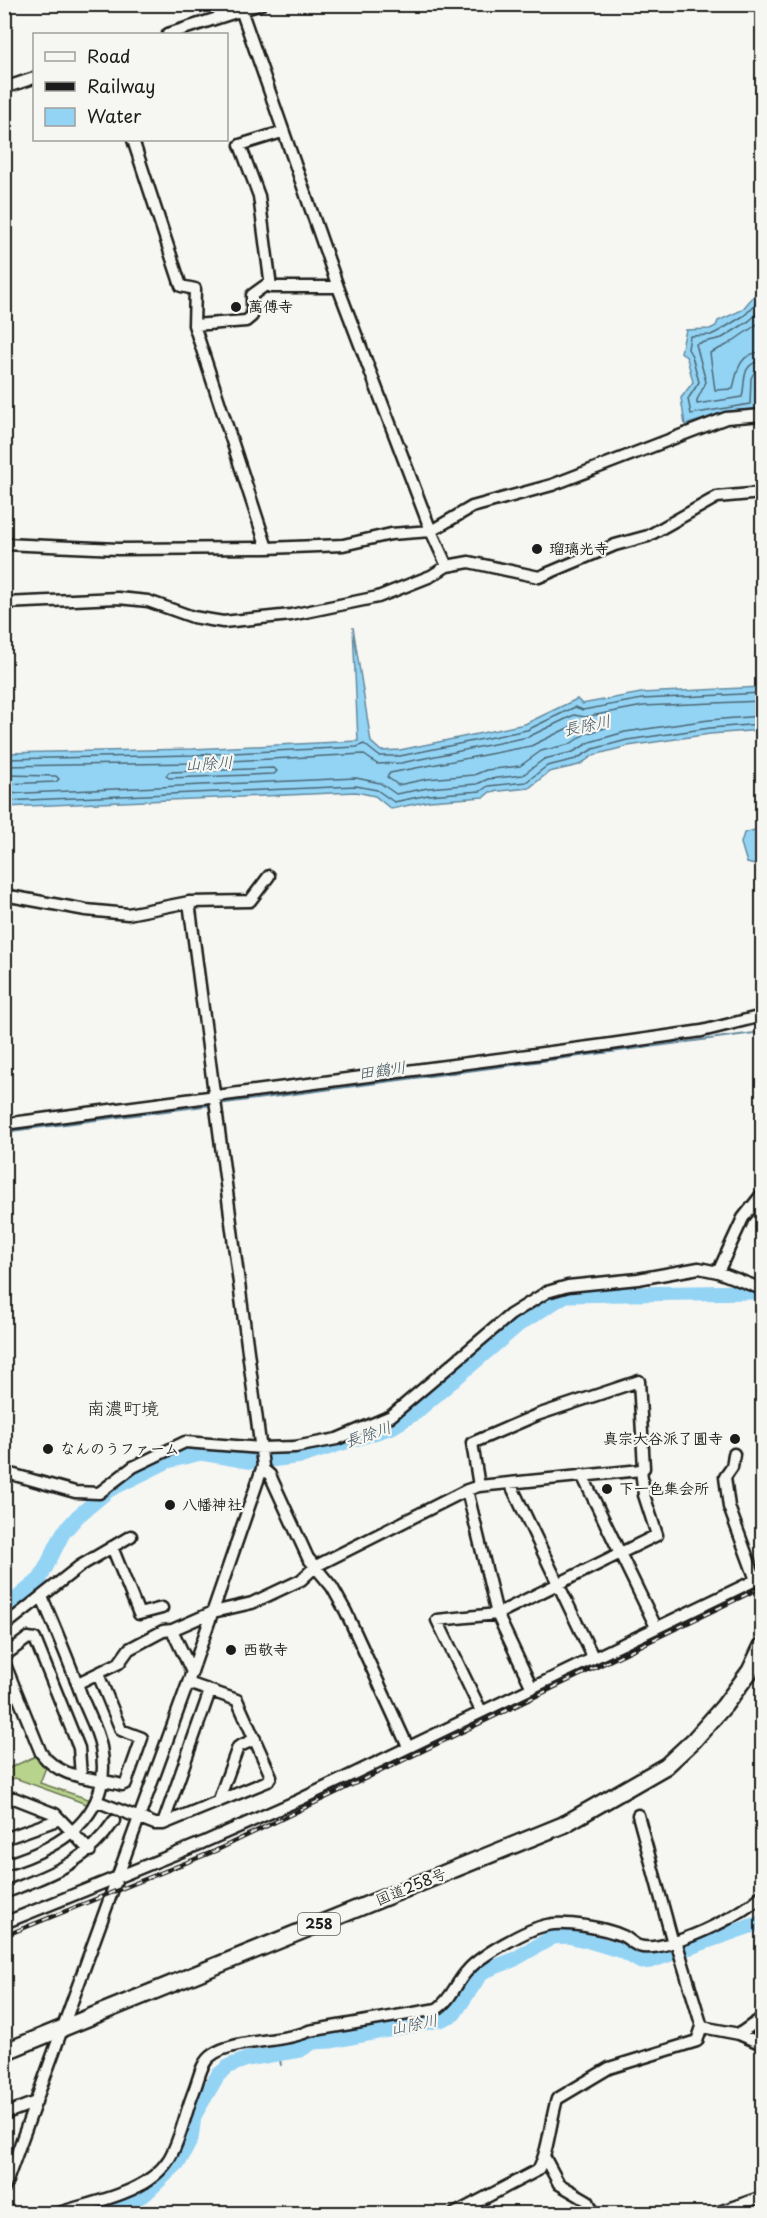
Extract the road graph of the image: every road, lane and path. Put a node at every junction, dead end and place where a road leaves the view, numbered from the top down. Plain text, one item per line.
1 (261, 4) edge
2 (240, 8) edge
3 (171, 33) edge
4 (33, 78) edge
5 (4, 88) edge
6 (282, 132) junction
7 (133, 141) edge
8 (270, 282) junction
9 (338, 287) junction
10 (194, 325) junction
11 (762, 415) edge
12 (762, 493) edge
13 (430, 531) junction
14 (4, 544) edge
15 (267, 548) junction
16 (447, 566) junction
17 (4, 603) edge
18 (269, 876) dead end
19 (4, 895) edge
20 (189, 902) junction
21 (762, 1016) edge
22 (215, 1102) junction
23 (4, 1124) edge
24 (762, 1194) edge
25 (718, 1272) junction
26 (762, 1289) edge
27 (262, 1451) junction
28 (734, 1454) dead end
29 (263, 1467) junction
30 (641, 1470) junction
31 (4, 1472) edge
32 (582, 1475) junction
33 (510, 1483) junction
34 (479, 1486) junction
35 (467, 1490) junction
36 (131, 1536) dead end
37 (112, 1547) junction
38 (620, 1552) junction
39 (316, 1566) junction
40 (759, 1578) edge
41 (557, 1584) junction
42 (42, 1598) junction
43 (162, 1608) dead end
44 (213, 1612) junction
45 (497, 1614) junction
46 (4, 1626) edge
47 (656, 1627) junction
48 (172, 1630) junction
49 (762, 1646) edge
50 (4, 1656) edge
51 (593, 1657) junction
52 (4, 1662) edge
53 (98, 1674) junction
54 (190, 1678) junction
55 (78, 1683) junction
56 (531, 1688) junction
57 (210, 1691) junction
58 (481, 1711) junction
59 (255, 1739) junction
60 (408, 1747) junction
61 (81, 1777) junction
62 (102, 1780) junction
63 (4, 1801) edge
64 (96, 1801) junction
65 (218, 1802) junction
66 (638, 1815) dead end
67 (140, 1818) junction
68 (60, 1819) junction
69 (114, 1821) dead end
70 (163, 1824) junction
71 (73, 1832) junction
72 (4, 1839) edge
73 (90, 1851) junction
74 (4, 1865) edge
75 (117, 1878) junction
76 (4, 1893) edge
77 (762, 1895) edge
78 (4, 1923) edge
79 (675, 1942) junction
80 (762, 2018) edge
81 (702, 2027) junction
82 (62, 2028) junction
83 (739, 2034) junction
84 (762, 2044) edge
85 (4, 2052) edge
86 (36, 2102) junction
87 (4, 2114) edge
88 (545, 2158) junction
89 (4, 2189) edge
90 (762, 2198) edge
91 (56, 2214) edge
92 (454, 2214) edge
93 (594, 2214) edge
94 (634, 2214) edge
95 (646, 2214) edge
96 (713, 2214) edge

1 - 2 street
2 - 3 street
2 - 6 street
4 - 5 street
6 - 8 street
6 - 9 street
7 - 10 street
8 - 9 street
8 - 10 street
9 - 13 street
10 - 15 street
11 - 13 street
12 - 16 street
13 - 15 street
13 - 16 street
14 - 15 street
16 - 17 street
18 - 20 street
19 - 20 street
20 - 22 street
21 - 22 street
22 - 23 street
22 - 27 street
24 - 25 street
25 - 26 street
25 - 27 street
27 - 29 street
27 - 31 street
28 - 40 street
29 - 39 street
29 - 44 street
30 - 32 street
30 - 34 street
30 - 38 street
32 - 33 street
32 - 38 street
33 - 34 street
33 - 41 street
34 - 35 street
35 - 39 street
35 - 45 street
36 - 37 street
37 - 42 street
37 - 43 street
38 - 41 street
38 - 47 street
39 - 44 street
39 - 60 street
40 - 47 street
41 - 45 street
41 - 51 street
42 - 46 street
42 - 55 street
44 - 48 street
44 - 54 street
45 - 56 street
45 - 58 street
47 - 51 street
48 - 53 street
48 - 54 street
49 - 82 highway, 国道258号 / 258
50 - 61 street
51 - 56 street
52 - 61 street
53 - 55 street
53 - 62 street
54 - 57 street
54 - 67 street
55 - 62 street
56 - 58 street
57 - 59 street
57 - 70 street
58 - 60 street
59 - 65 street
59 - 65 street
60 - 75 street
61 - 62 street
62 - 64 street
63 - 68 street
64 - 67 street
64 - 71 street
65 - 70 street
66 - 79 street
67 - 70 street
67 - 75 street
68 - 71 street
68 - 72 street
69 - 73 street
71 - 73 street
71 - 74 street
73 - 76 street
75 - 78 street
75 - 82 street
77 - 79 street
79 - 81 street
79 - 91 street
80 - 83 street
81 - 83 street
81 - 88 street
82 - 85 highway, 国道258号 / 258
82 - 86 street
83 - 84 street
86 - 87 street
86 - 89 street
88 - 92 street
88 - 93 street
90 - 96 street
94 - 95 street

